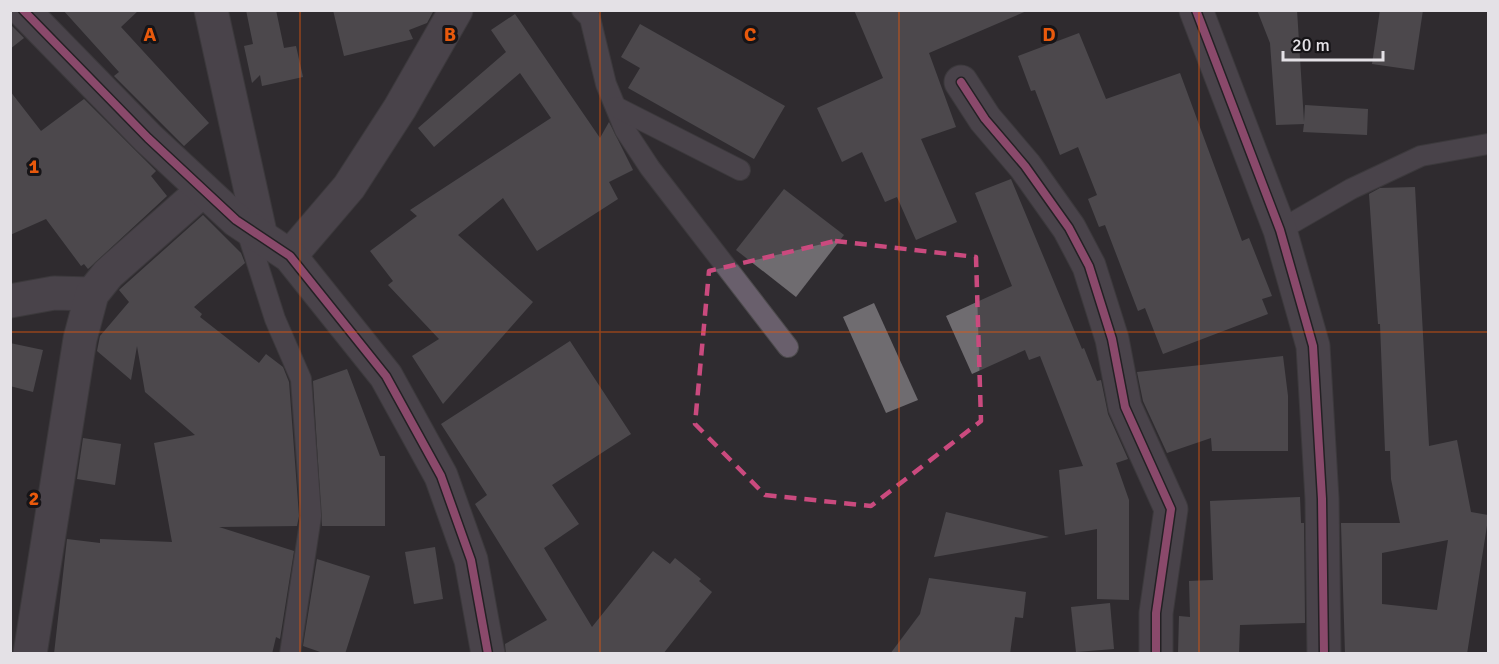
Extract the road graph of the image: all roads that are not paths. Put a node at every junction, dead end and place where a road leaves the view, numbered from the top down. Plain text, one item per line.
1 (23, 10) edge
2 (211, 10) edge
3 (456, 10) edge
4 (582, 10) edge
5 (1196, 10) edge
6 (961, 82) dead end
7 (616, 107) junction
8 (1488, 144) edge
9 (740, 170) dead end
10 (203, 190) junction
11 (1280, 230) junction
12 (254, 232) junction
13 (290, 256) junction
14 (92, 294) junction
15 (10, 301) edge
16 (788, 347) dead end
17 (30, 654) edge
18 (290, 654) edge
19 (488, 654) edge
20 (1156, 654) edge
21 (1324, 654) edge

1 - 10 street
2 - 12 street
3 - 13 street
4 - 7 lane
5 - 11 street
6 - 20 street
7 - 9 lane
7 - 16 lane
8 - 11 lane
10 - 12 street
10 - 14 street
11 - 21 street
12 - 13 street
12 - 18 lane
13 - 19 street
14 - 15 street
14 - 17 street

